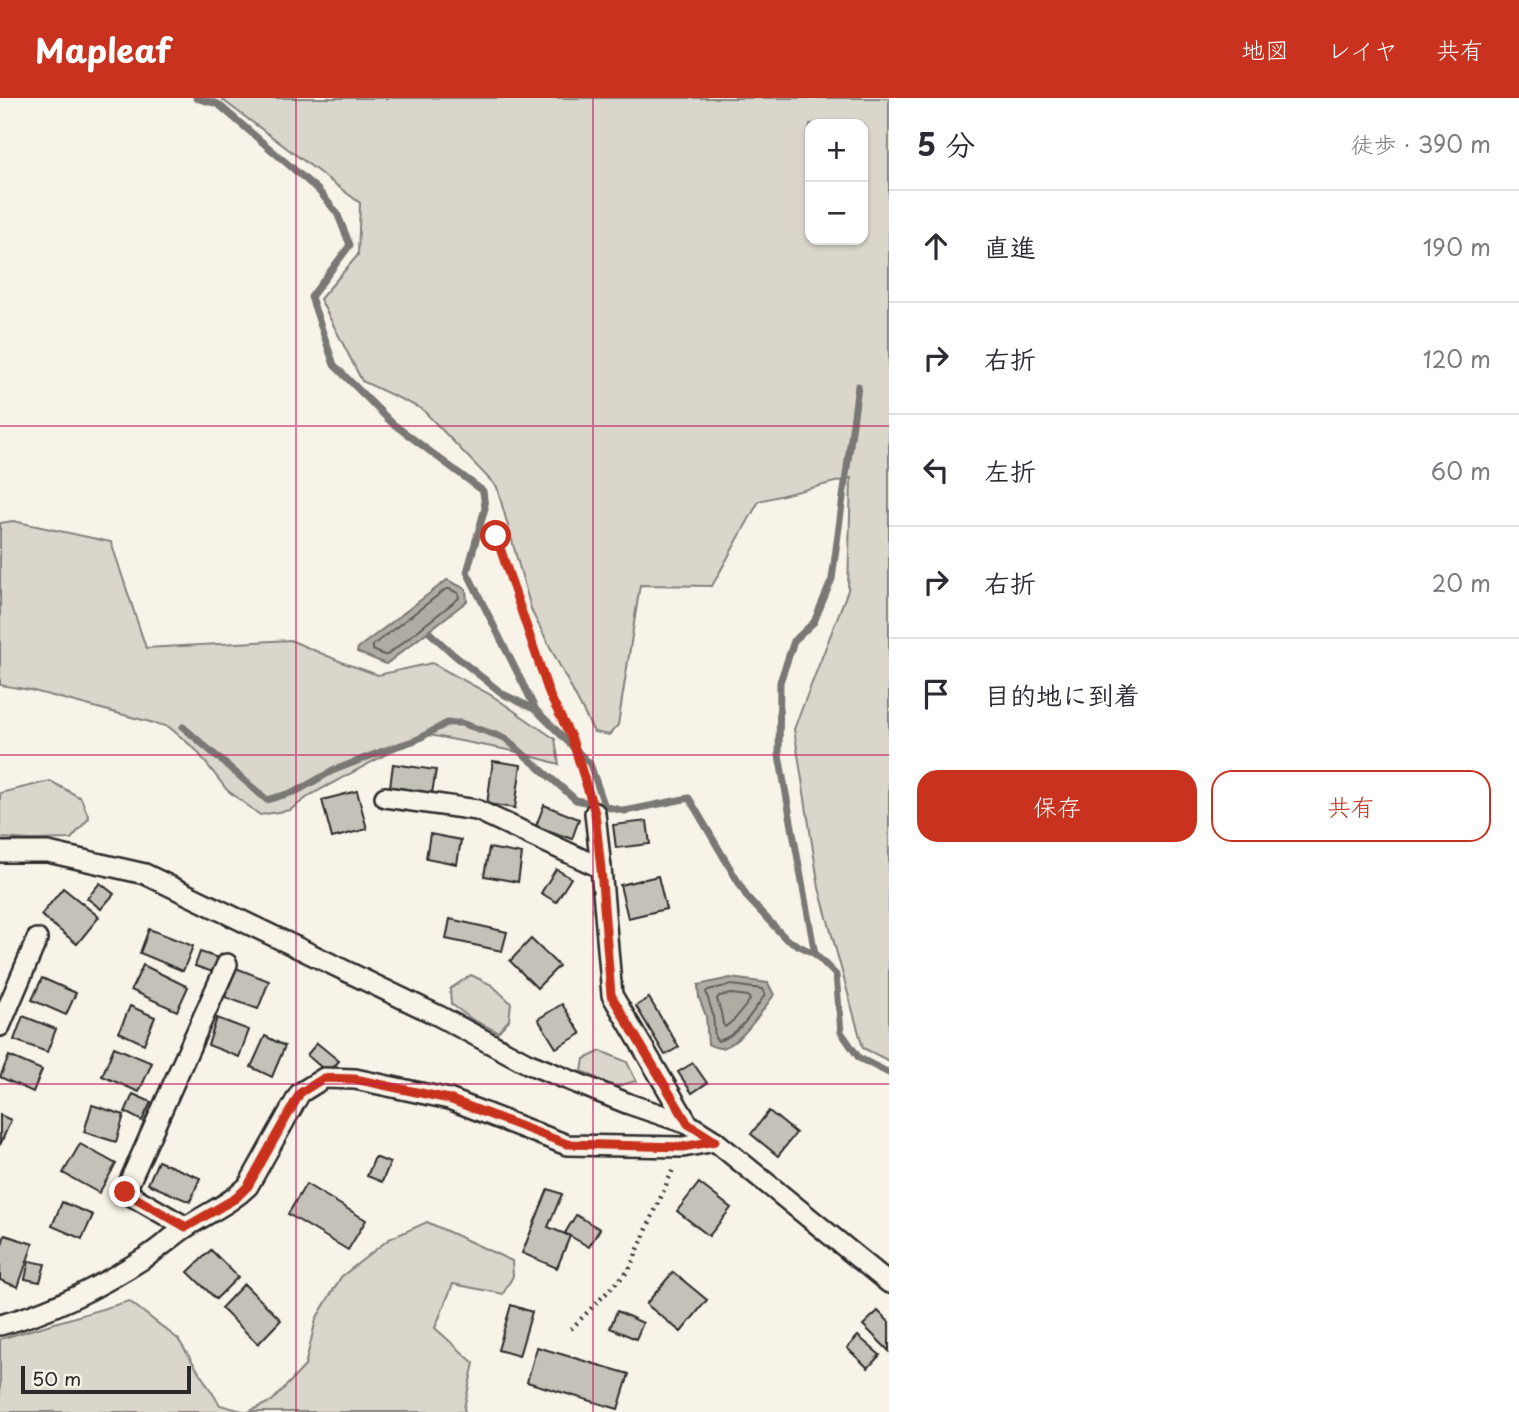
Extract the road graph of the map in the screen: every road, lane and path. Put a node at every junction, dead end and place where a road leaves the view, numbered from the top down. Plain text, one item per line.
1 (496, 536) dead end
2 (385, 797) dead end
3 (595, 813) joint
4 (0, 852) edge
5 (601, 869) junction
6 (37, 939) dead end
7 (227, 964) dead end
8 (0, 1026) edge
9 (688, 1124) junction
10 (715, 1141) junction
11 (683, 1147) junction
12 (186, 1227) junction
13 (889, 1283) edge
14 (0, 1325) edge
15 (571, 1329) dead end

1 - 3 path
2 - 5 street
3 - 5 street
4 - 9 street
5 - 9 street
6 - 8 street
7 - 12 street
9 - 10 street
10 - 11 street
10 - 13 street
11 - 12 street
11 - 15 path
12 - 14 street

